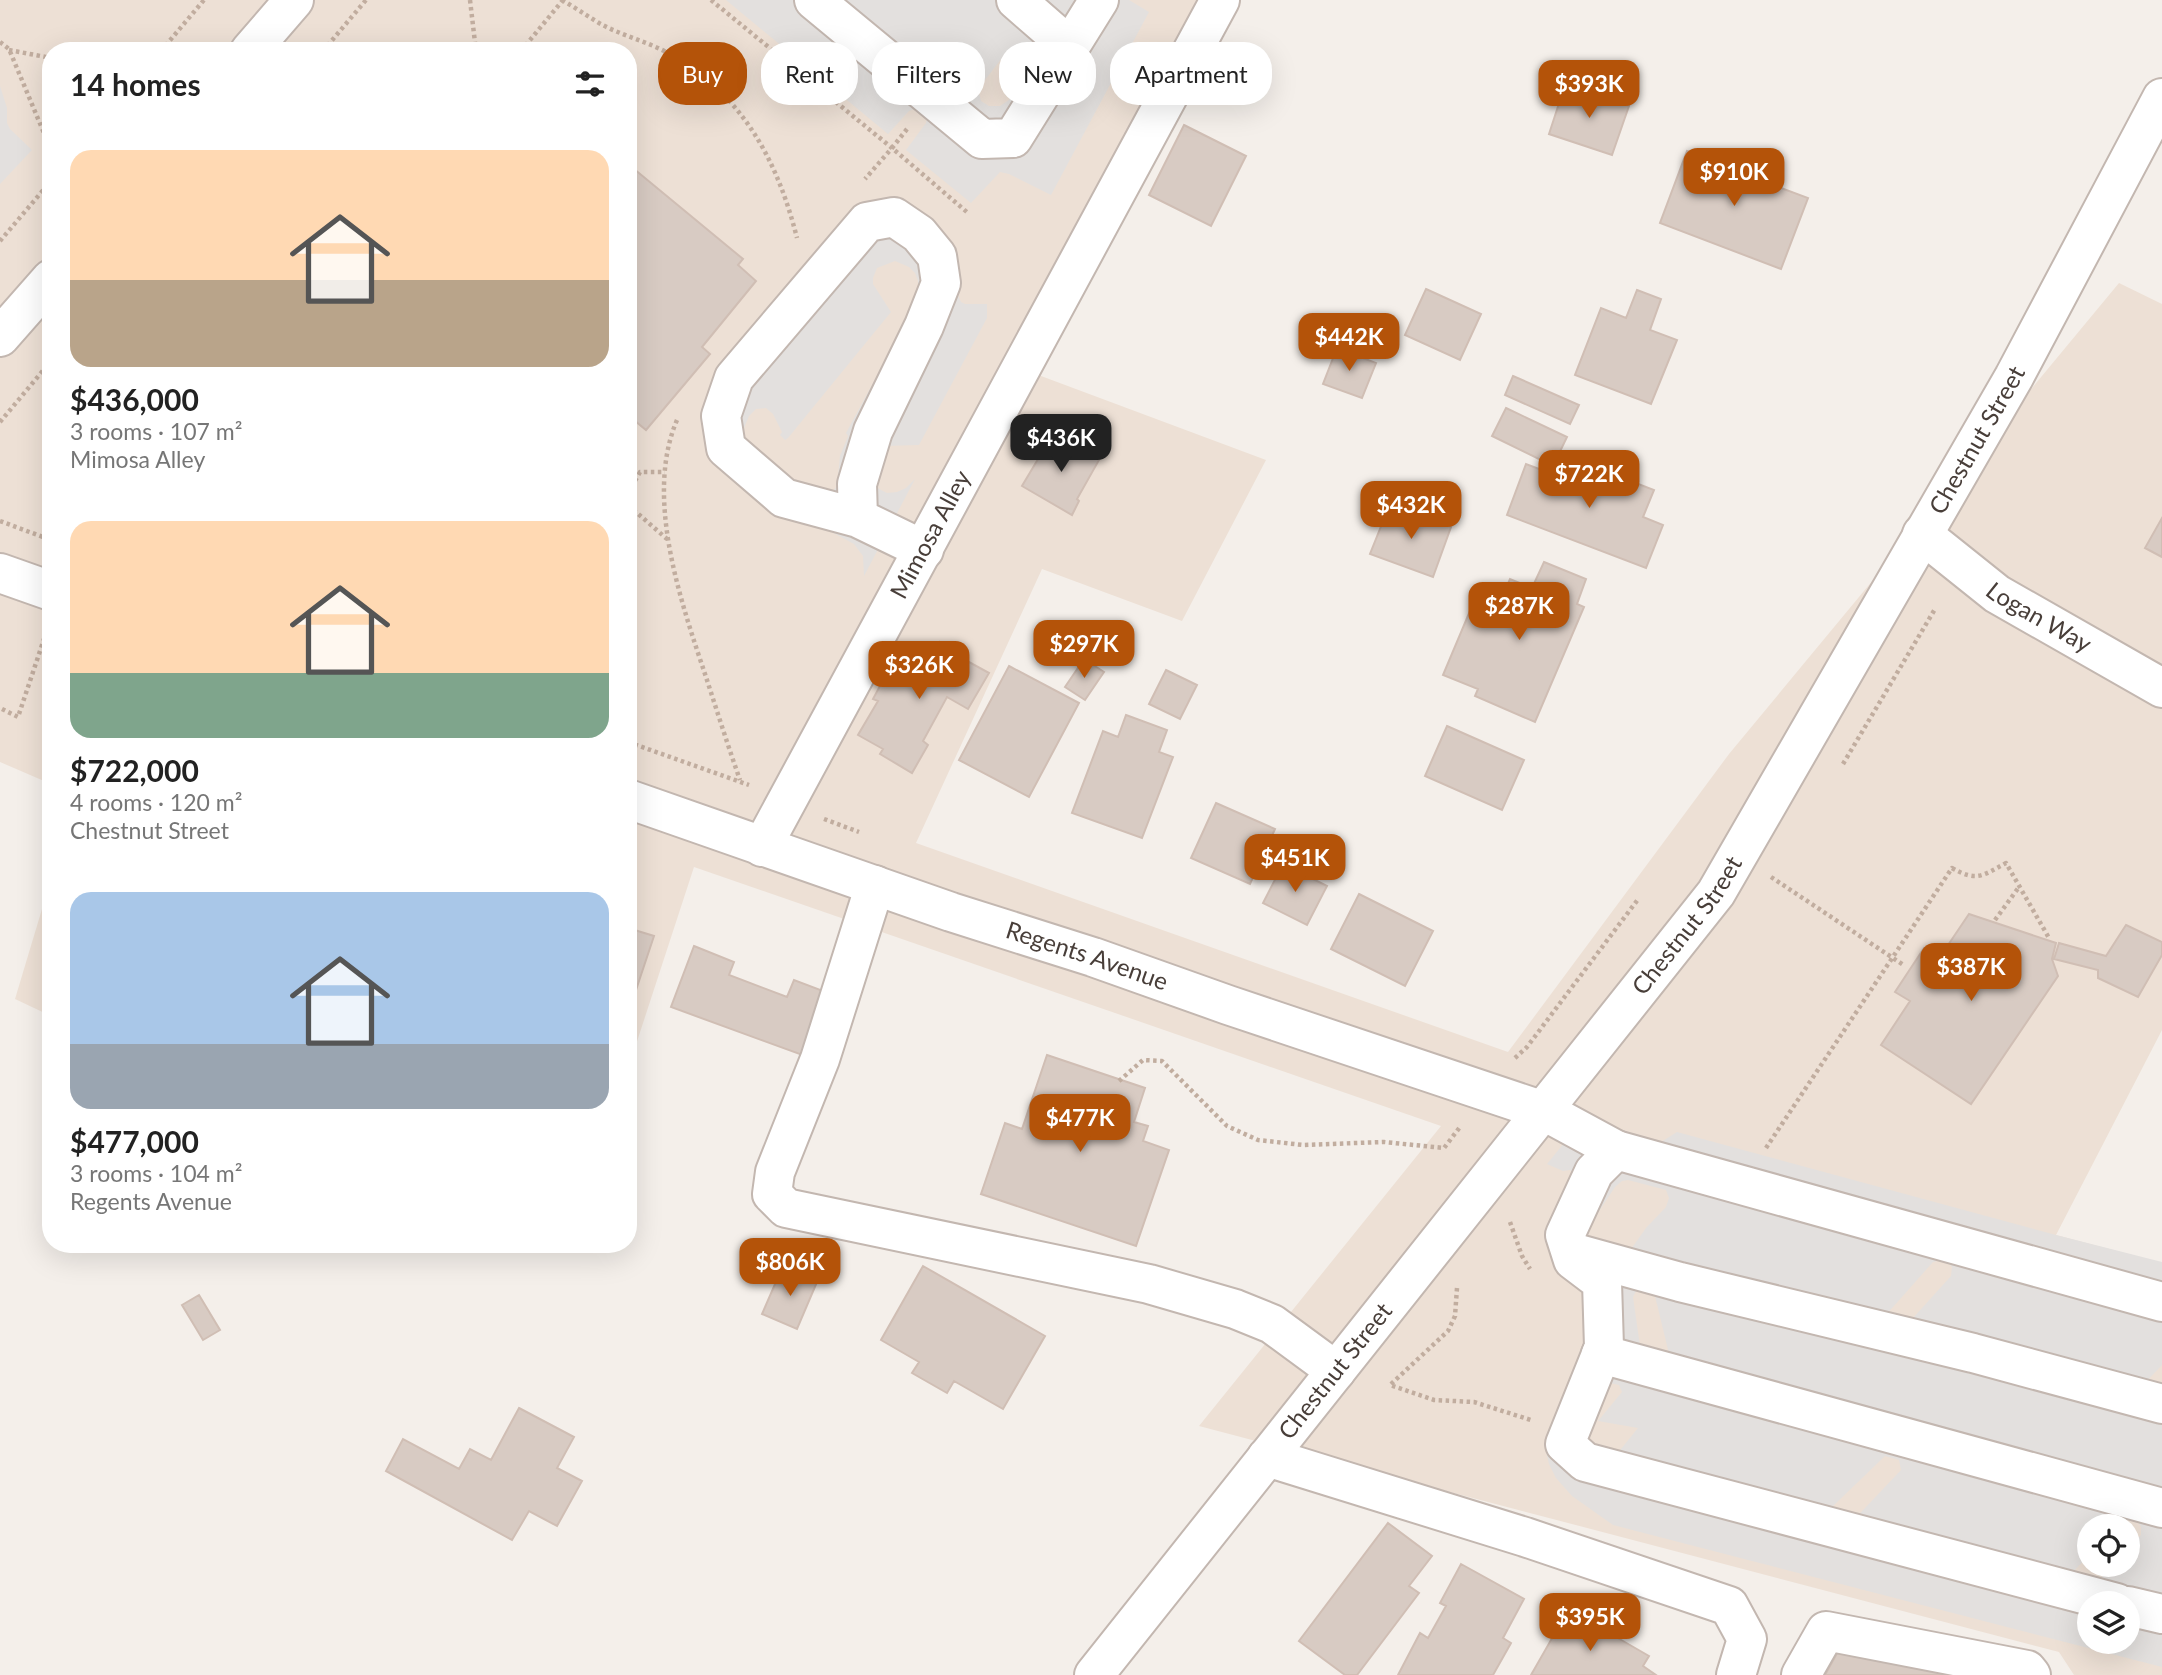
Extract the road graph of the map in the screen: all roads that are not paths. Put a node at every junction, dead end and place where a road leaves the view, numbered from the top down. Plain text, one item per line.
1 (294, 0) edge
2 (814, 0) edge
3 (1016, 0) edge
4 (1099, 0) edge
5 (1220, 0) edge
6 (258, 42) edge
7 (1064, 42) edge
8 (1073, 42) edge
9 (2162, 99) edge
10 (1034, 105) edge
11 (42, 289) edge
12 (0, 337) edge
13 (858, 518) junction
14 (1922, 534) junction
15 (924, 550) junction
16 (0, 573) edge
17 (42, 603) edge
18 (2162, 688) edge
19 (637, 802) edge
20 (762, 847) junction
21 (875, 885) junction
22 (1544, 1111) junction
23 (1616, 1150) junction
24 (1570, 1252) junction
25 (2162, 1302) edge
26 (1601, 1354) junction
27 (1336, 1371) junction
28 (2162, 1404) edge
29 (1266, 1457) junction
30 (2162, 1508) edge
31 (2077, 1592) edge
32 (2140, 1609) edge
33 (2162, 1614) edge
34 (1094, 1675) edge
35 (1736, 1675) edge
36 (1801, 1675) edge
37 (2031, 1675) edge

1 - 6 street
2 - 10 street
3 - 7 street
4 - 8 street
5 - 15 street, Mimosa Alley
9 - 14 street, Chestnut Street
11 - 12 street
13 - 13 street
13 - 15 street
14 - 18 street, Logan Way
14 - 22 street, Chestnut Street
15 - 20 street, Mimosa Alley
16 - 17 street
19 - 20 street, Regents Avenue
20 - 21 street, Regents Avenue
21 - 22 street, Regents Avenue
21 - 27 street
22 - 23 street, Regents Avenue
22 - 27 street, Chestnut Street
23 - 24 street
23 - 25 street, Regents Avenue
24 - 26 street
24 - 28 street
26 - 30 street
26 - 31 street
27 - 29 street, Chestnut Street
29 - 34 street, Chestnut Street
29 - 35 street
32 - 33 street
36 - 37 street

